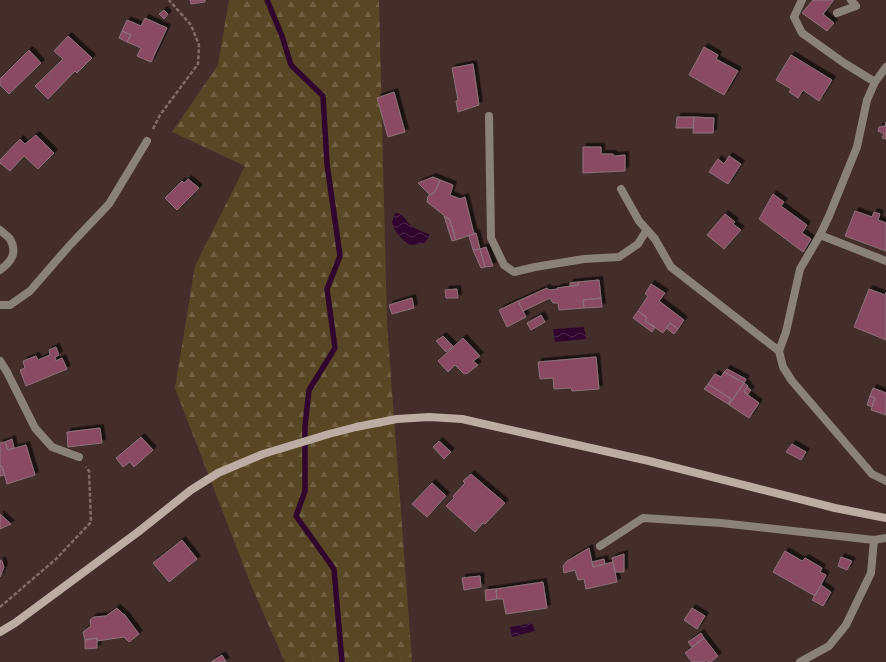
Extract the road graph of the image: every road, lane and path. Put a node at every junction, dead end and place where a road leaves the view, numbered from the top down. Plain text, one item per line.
1 (169, 0) edge
2 (802, 0) edge
3 (851, 0) edge
4 (837, 12) dead end
5 (886, 67) edge
6 (875, 82) junction
7 (489, 116) dead end
8 (147, 141) joint
9 (621, 189) dead end
10 (0, 230) edge
11 (646, 231) junction
12 (820, 235) junction
13 (886, 261) edge
14 (0, 270) edge
15 (0, 305) edge
16 (779, 351) junction
17 (0, 361) edge
18 (79, 457) joint
19 (886, 481) edge
20 (886, 518) edge
21 (886, 538) edge
22 (874, 540) junction
23 (600, 546) dead end
24 (0, 607) edge
25 (0, 632) edge
26 (800, 662) edge

1 - 8 path
2 - 6 street
3 - 4 street
5 - 6 street
6 - 12 street
7 - 11 street
8 - 15 street
9 - 11 street
10 - 14 street
11 - 16 street
12 - 13 street
12 - 16 street
16 - 19 street
17 - 18 street
18 - 24 path
20 - 25 main road
21 - 22 street
22 - 23 street
22 - 26 street

